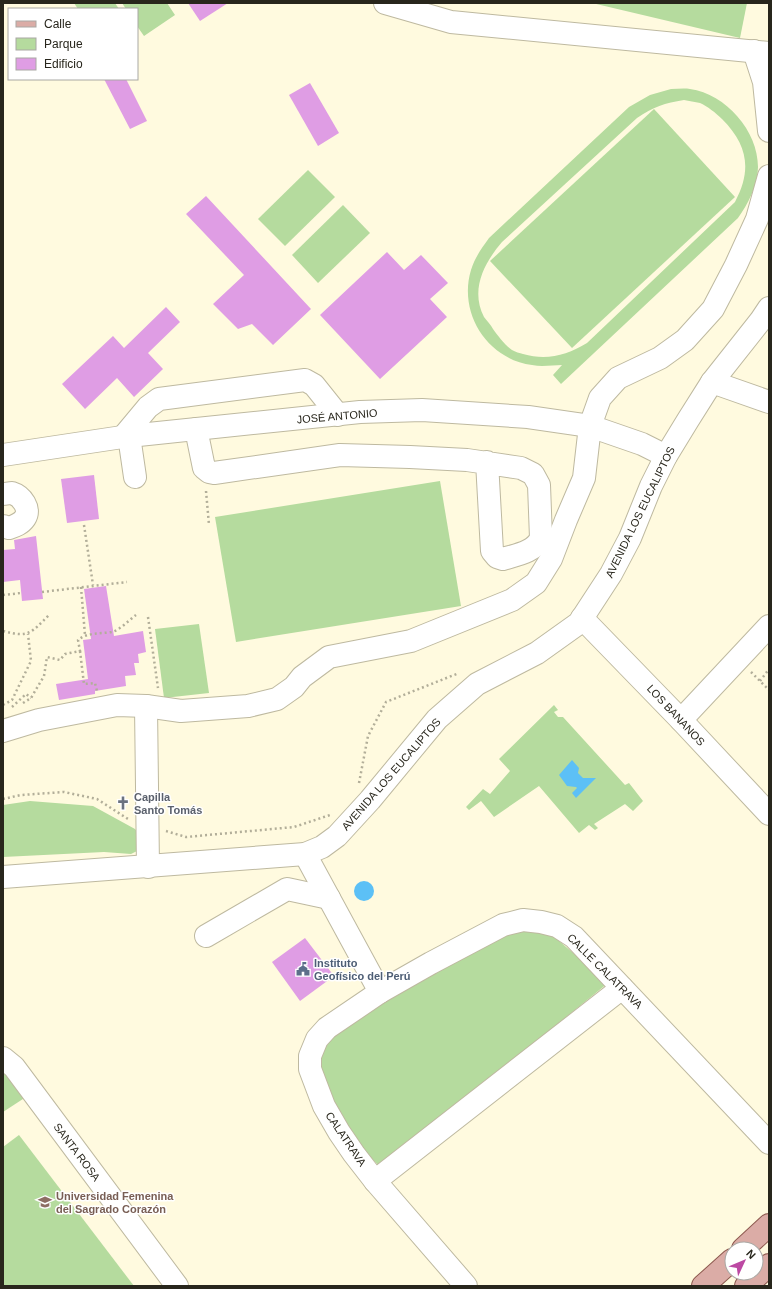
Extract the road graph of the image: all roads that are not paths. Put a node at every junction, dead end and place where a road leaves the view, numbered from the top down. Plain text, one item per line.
1 (385, 3) edge
2 (762, 52) edge
3 (769, 131) edge
4 (769, 176) edge
5 (769, 308) edge
6 (712, 382) junction
7 (769, 402) edge
8 (338, 415) junction
9 (590, 426) junction
10 (196, 430) junction
11 (126, 437) junction
12 (3, 456) edge
13 (666, 456) junction
14 (487, 462) dead end
15 (135, 477) dead end
16 (3, 494) edge
17 (3, 526) edge
18 (582, 618) junction
19 (769, 626) edge
20 (149, 698) junction
21 (682, 720) junction
22 (3, 731) edge
23 (769, 814) edge
24 (305, 854) junction
25 (148, 867) junction
26 (3, 877) edge
27 (329, 898) junction
28 (206, 936) dead end
29 (622, 988) junction
30 (380, 992) junction
31 (3, 1058) edge
32 (769, 1143) edge
33 (376, 1181) junction
34 (769, 1225) edge
35 (752, 1241) edge
36 (769, 1265) edge
37 (724, 1267) edge
38 (177, 1286) edge
39 (466, 1286) edge
40 (704, 1286) edge
41 (746, 1286) edge

1 - 2 street
2 - 3 street
4 - 9 street
5 - 6 street, AVENIDA LOS EUCALIPTOS
6 - 7 street
6 - 13 street, AVENIDA LOS EUCALIPTOS
8 - 9 street, JOSÉ ANTONIO
8 - 10 street, JOSÉ ANTONIO
8 - 11 street
9 - 13 street, JOSÉ ANTONIO
9 - 20 street
10 - 11 street, JOSÉ ANTONIO
10 - 14 street
11 - 12 street, JOSÉ ANTONIO
11 - 15 street
13 - 18 street, AVENIDA LOS EUCALIPTOS
16 - 17 street
18 - 21 street, LOS BANANOS
18 - 24 street, AVENIDA LOS EUCALIPTOS
19 - 21 street
20 - 22 street
20 - 25 street
21 - 23 street, LOS BANANOS
24 - 25 street, AVENIDA LOS EUCALIPTOS
24 - 27 street
25 - 26 street, AVENIDA LOS EUCALIPTOS
27 - 28 street
27 - 30 street
29 - 30 street, CALLE CALATRAVA
29 - 32 street, CALLE CALATRAVA
29 - 33 street
30 - 33 street, CALATRAVA
31 - 38 street, SANTA ROSA
33 - 39 street, CALATRAVA
34 - 35 main road
36 - 41 main road
37 - 40 main road

